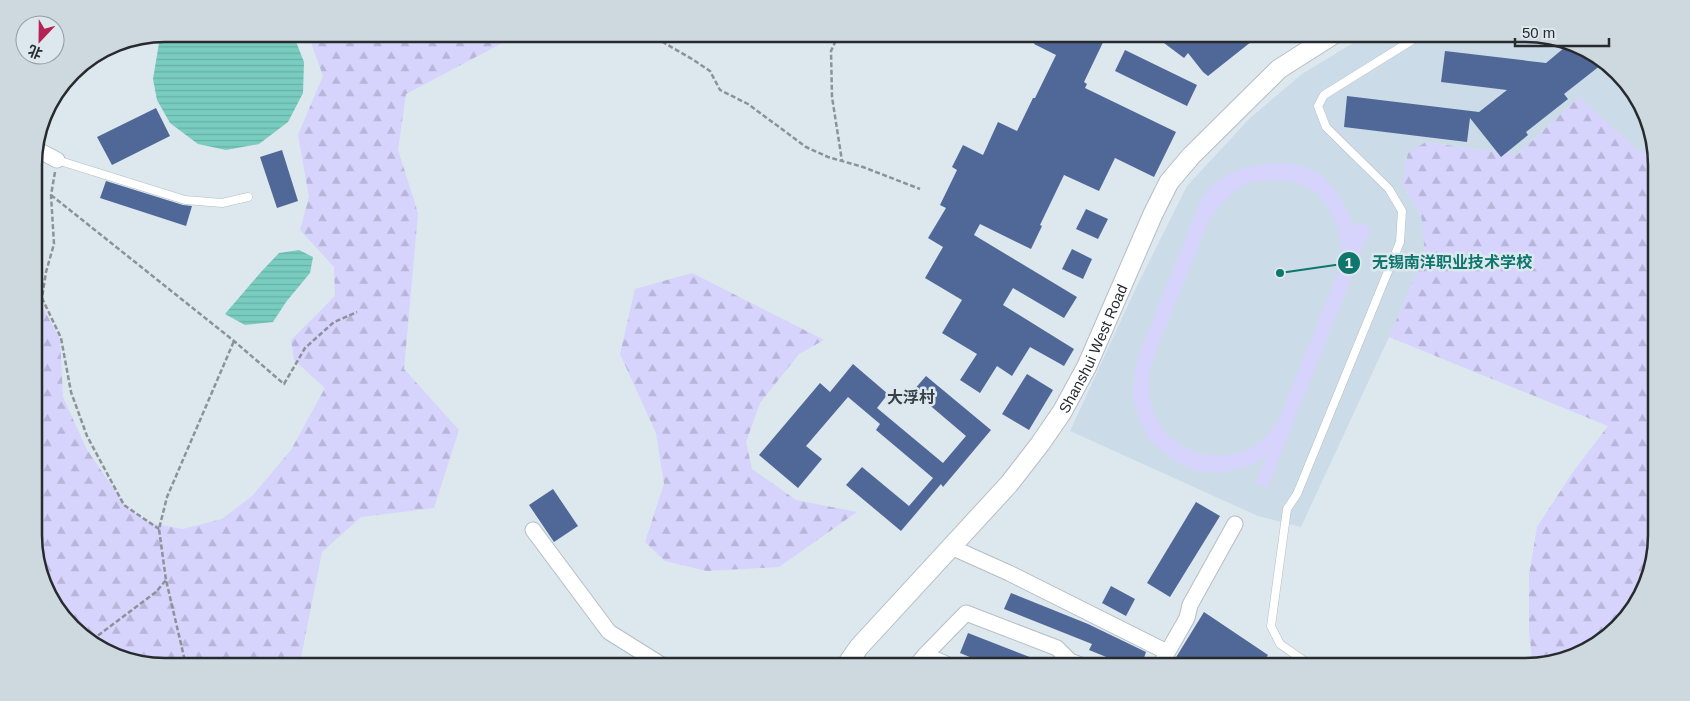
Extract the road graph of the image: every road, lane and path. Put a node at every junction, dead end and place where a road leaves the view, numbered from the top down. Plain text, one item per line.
1 (1321, 42) edge
2 (1409, 42) edge
3 (664, 43) edge
4 (835, 43) edge
5 (44, 153) edge
6 (57, 160) junction
7 (842, 161) junction
8 (920, 189) dead end
9 (51, 195) junction
10 (248, 197) dead end
11 (43, 294) edge
12 (43, 299) edge
13 (357, 312) dead end
14 (234, 341) junction
15 (1234, 524) dead end
16 (159, 528) junction
17 (533, 530) dead end
18 (951, 547) junction
19 (166, 580) junction
20 (96, 637) edge
21 (1167, 652) junction
22 (184, 658) edge
23 (651, 658) edge
24 (851, 658) edge
25 (923, 658) edge
26 (1067, 658) edge
27 (1163, 658) edge
28 (1299, 658) edge

1 - 18 street, Shanshui West Road
2 - 28 lane
3 - 7 path
4 - 7 path
5 - 6 street
6 - 9 path
6 - 10 lane
7 - 8 path
9 - 11 path
9 - 14 path
12 - 16 path
13 - 14 path
14 - 16 path
15 - 21 street
16 - 19 path
17 - 23 street
18 - 21 street
18 - 24 street, Shanshui West Road
19 - 20 path
19 - 22 path
21 - 27 street
25 - 26 street

